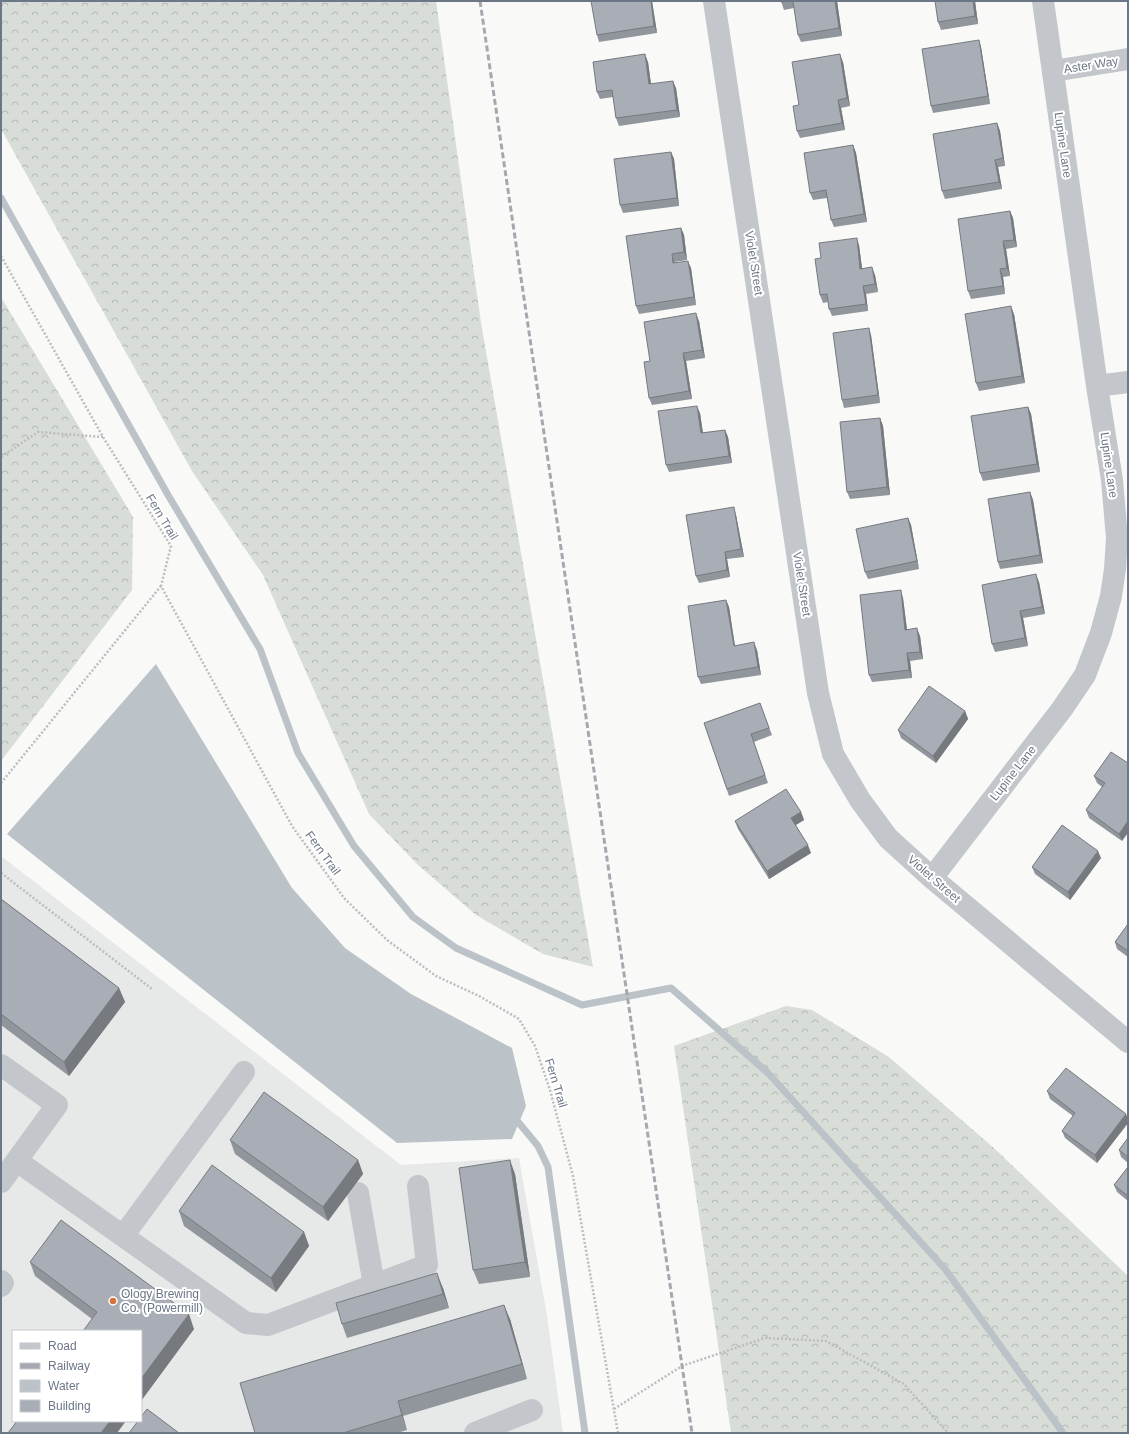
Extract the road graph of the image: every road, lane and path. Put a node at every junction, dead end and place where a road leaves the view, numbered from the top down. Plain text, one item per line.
1 (714, 1) edge
2 (1043, 1) edge
3 (1128, 59) edge
4 (1053, 72) junction
5 (1, 256) edge
6 (1128, 382) edge
7 (1097, 386) junction
8 (103, 437) junction
9 (1, 457) edge
10 (161, 586) junction
11 (1, 783) edge
12 (1, 873) edge
13 (932, 878) junction
14 (152, 989) dead end
15 (1128, 1042) edge
16 (1, 1065) edge
17 (244, 1072) dead end
18 (17, 1160) junction
19 (1, 1182) edge
20 (418, 1186) dead end
21 (358, 1193) dead end
22 (123, 1236) junction
23 (1, 1281) edge
24 (374, 1285) junction
25 (1, 1286) edge
26 (614, 1409) junction
27 (532, 1410) dead end
28 (475, 1433) edge
29 (618, 1433) edge
30 (948, 1433) edge

1 - 13 street, Violet Street
2 - 4 street, Lupine Lane
3 - 4 street, Aster Way
4 - 7 street, Lupine Lane
5 - 8 path, Fern Trail
6 - 7 street
7 - 13 street, Lupine Lane
8 - 9 path
8 - 10 path, Fern Trail
10 - 11 path
10 - 26 path, Fern Trail
12 - 14 path
13 - 15 street, Violet Street
16 - 18 street
17 - 22 street
18 - 19 street
18 - 22 street
20 - 24 street
21 - 24 street
22 - 24 street
23 - 25 street
26 - 29 path, Fern Trail
26 - 30 path
27 - 28 street

